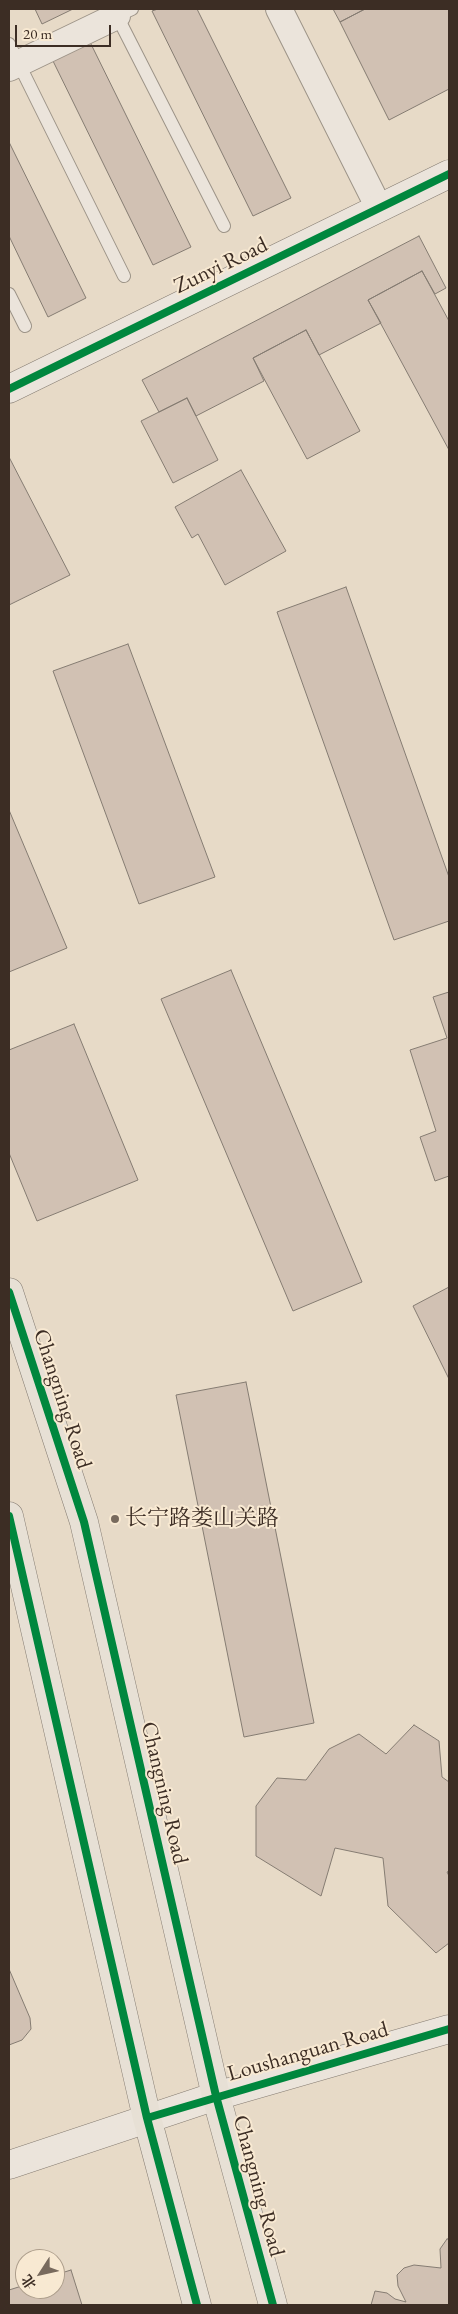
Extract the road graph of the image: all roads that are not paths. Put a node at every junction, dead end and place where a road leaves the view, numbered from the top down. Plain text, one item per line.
1 (279, 9) edge
2 (121, 11) edge
3 (12, 59) edge
4 (449, 174) edge
5 (379, 208) junction
6 (224, 226) dead end
7 (124, 276) dead end
8 (9, 294) edge
9 (25, 326) dead end
10 (9, 389) edge
11 (9, 1292) edge
12 (9, 1516) edge
13 (449, 2029) edge
14 (216, 2096) junction
15 (147, 2118) junction
16 (9, 2165) edge
17 (197, 2305) edge
18 (273, 2305) edge

1 - 5 street
2 - 3 street
2 - 6 lane
3 - 7 lane
4 - 5 street, Zunyi Road
5 - 10 street, Zunyi Road
8 - 9 lane
11 - 14 main road, Changning Road
12 - 15 main road
13 - 14 street, Loushanguan Road
14 - 15 street, Loushanguan Road
14 - 18 main road, Changning Road
15 - 16 street, Loushanguan Road
15 - 17 main road

